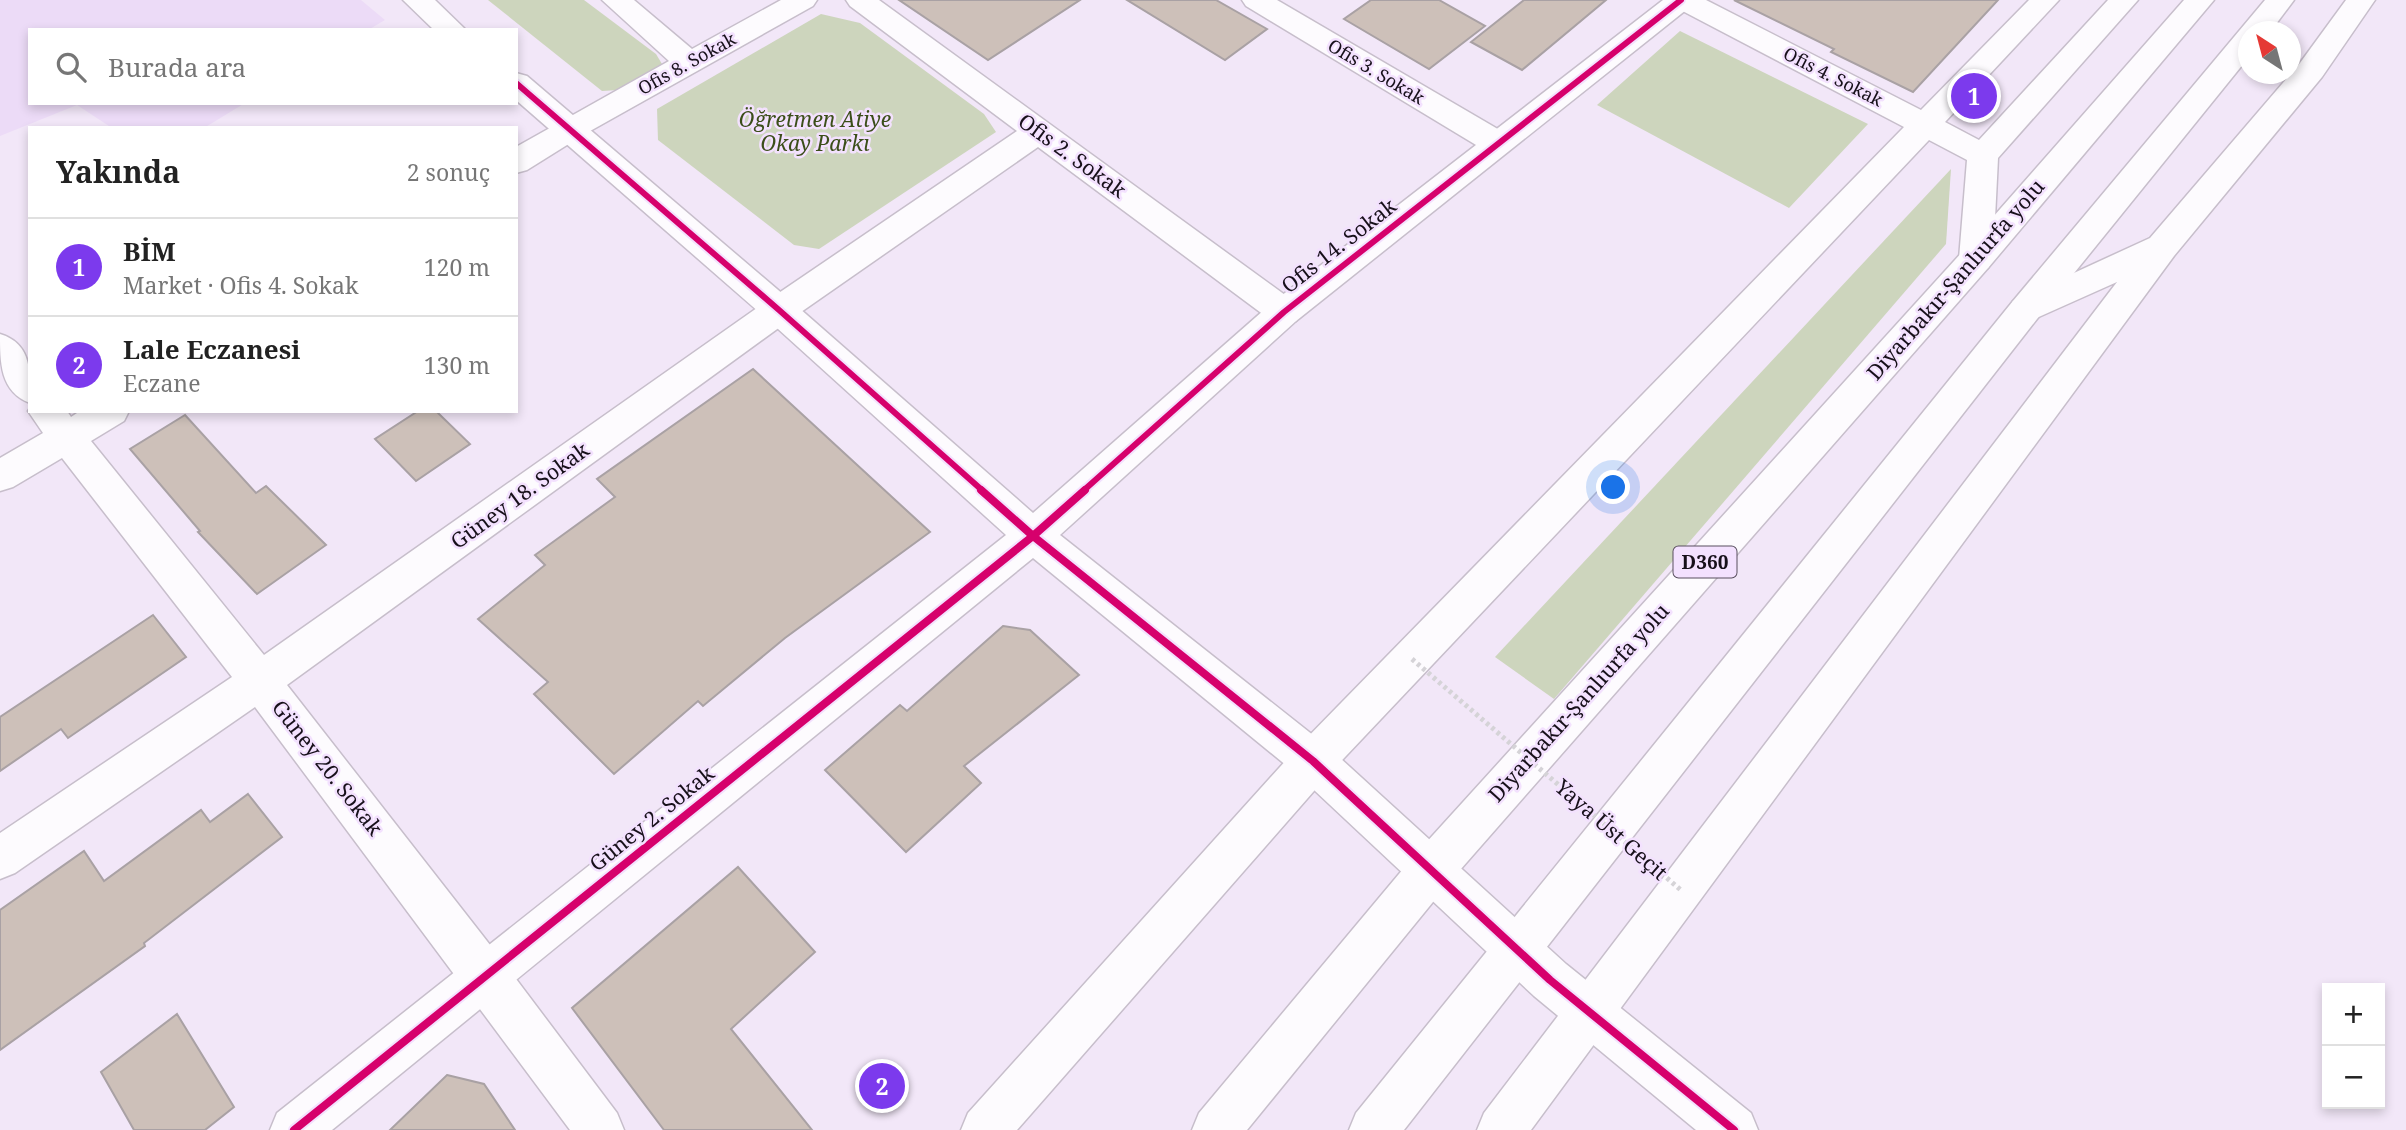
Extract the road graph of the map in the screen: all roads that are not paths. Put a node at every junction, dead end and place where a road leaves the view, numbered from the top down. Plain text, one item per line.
1 (616, 0) edge
2 (803, 0) edge
3 (860, 0) edge
4 (1255, 0) edge
5 (1682, 0) edge
6 (2045, 0) edge
7 (2124, 0) edge
8 (2200, 0) edge
9 (2280, 0) edge
10 (2361, 0) edge
11 (424, 2) edge
12 (2263, 21) edge
13 (450, 28) edge
14 (2238, 52) edge
15 (690, 63) junction
16 (518, 85) edge
17 (1926, 124) junction
18 (572, 128) junction
19 (1040, 131) junction
20 (1497, 143) junction
21 (1983, 155) junction
22 (518, 161) edge
23 (2162, 247) junction
24 (1976, 258) junction
25 (779, 310) junction
26 (2025, 310) junction
27 (1284, 312) junction
28 (0, 347) edge
29 (28, 385) edge
30 (103, 413) edge
31 (56, 425) edge
32 (0, 477) edge
33 (1032, 536) junction
34 (260, 681) junction
35 (1313, 761) junction
36 (0, 858) edge
37 (1430, 871) junction
38 (1516, 950) junction
39 (485, 975) junction
40 (1591, 1013) junction
41 (294, 1130) edge
42 (600, 1130) edge
43 (985, 1130) edge
44 (1216, 1130) edge
45 (1373, 1130) edge
46 (1501, 1130) edge
47 (1734, 1130) edge

1 - 15 main road
2 - 15 main road, Ofis 8. Sokak
3 - 19 main road, Ofis 2. Sokak
4 - 20 main road, Ofis 3. Sokak
5 - 17 main road, Ofis 4. Sokak
5 - 20 main road, Ofis 14. Sokak
6 - 17 main road
7 - 21 main road
8 - 24 main road, Diyarbakır-Şanlıurfa yolu / D360
9 - 12 main road
10 - 23 main road
11 - 13 main road
14 - 26 main road
15 - 18 main road, Ofis 8. Sokak
16 - 18 main road
17 - 21 main road, Ofis 4. Sokak
17 - 35 main road
18 - 22 main road, Ofis 8. Sokak
18 - 25 main road
19 - 25 main road, Güney 18. Sokak
19 - 27 main road, Ofis 2. Sokak
20 - 27 main road, Ofis 14. Sokak
21 - 24 main road
23 - 26 main road
23 - 40 main road
24 - 37 main road, Diyarbakır-Şanlıurfa yolu / D360
25 - 33 main road
25 - 34 main road, Güney 18. Sokak
26 - 38 main road
27 - 33 main road, Ofis 14. Sokak
28 - 29 main road
30 - 31 main road
31 - 32 main road
31 - 34 main road, Güney 20. Sokak
33 - 35 main road
33 - 39 main road, Güney 2. Sokak
34 - 36 main road, Güney 18. Sokak
34 - 39 main road, Güney 20. Sokak
35 - 37 main road
35 - 43 main road
37 - 38 main road
37 - 44 main road, Diyarbakır-Şanlıurfa yolu / D360
38 - 40 main road
38 - 45 main road
39 - 41 main road, Güney 2. Sokak
39 - 42 main road, Güney 20. Sokak
40 - 46 main road
40 - 47 main road

